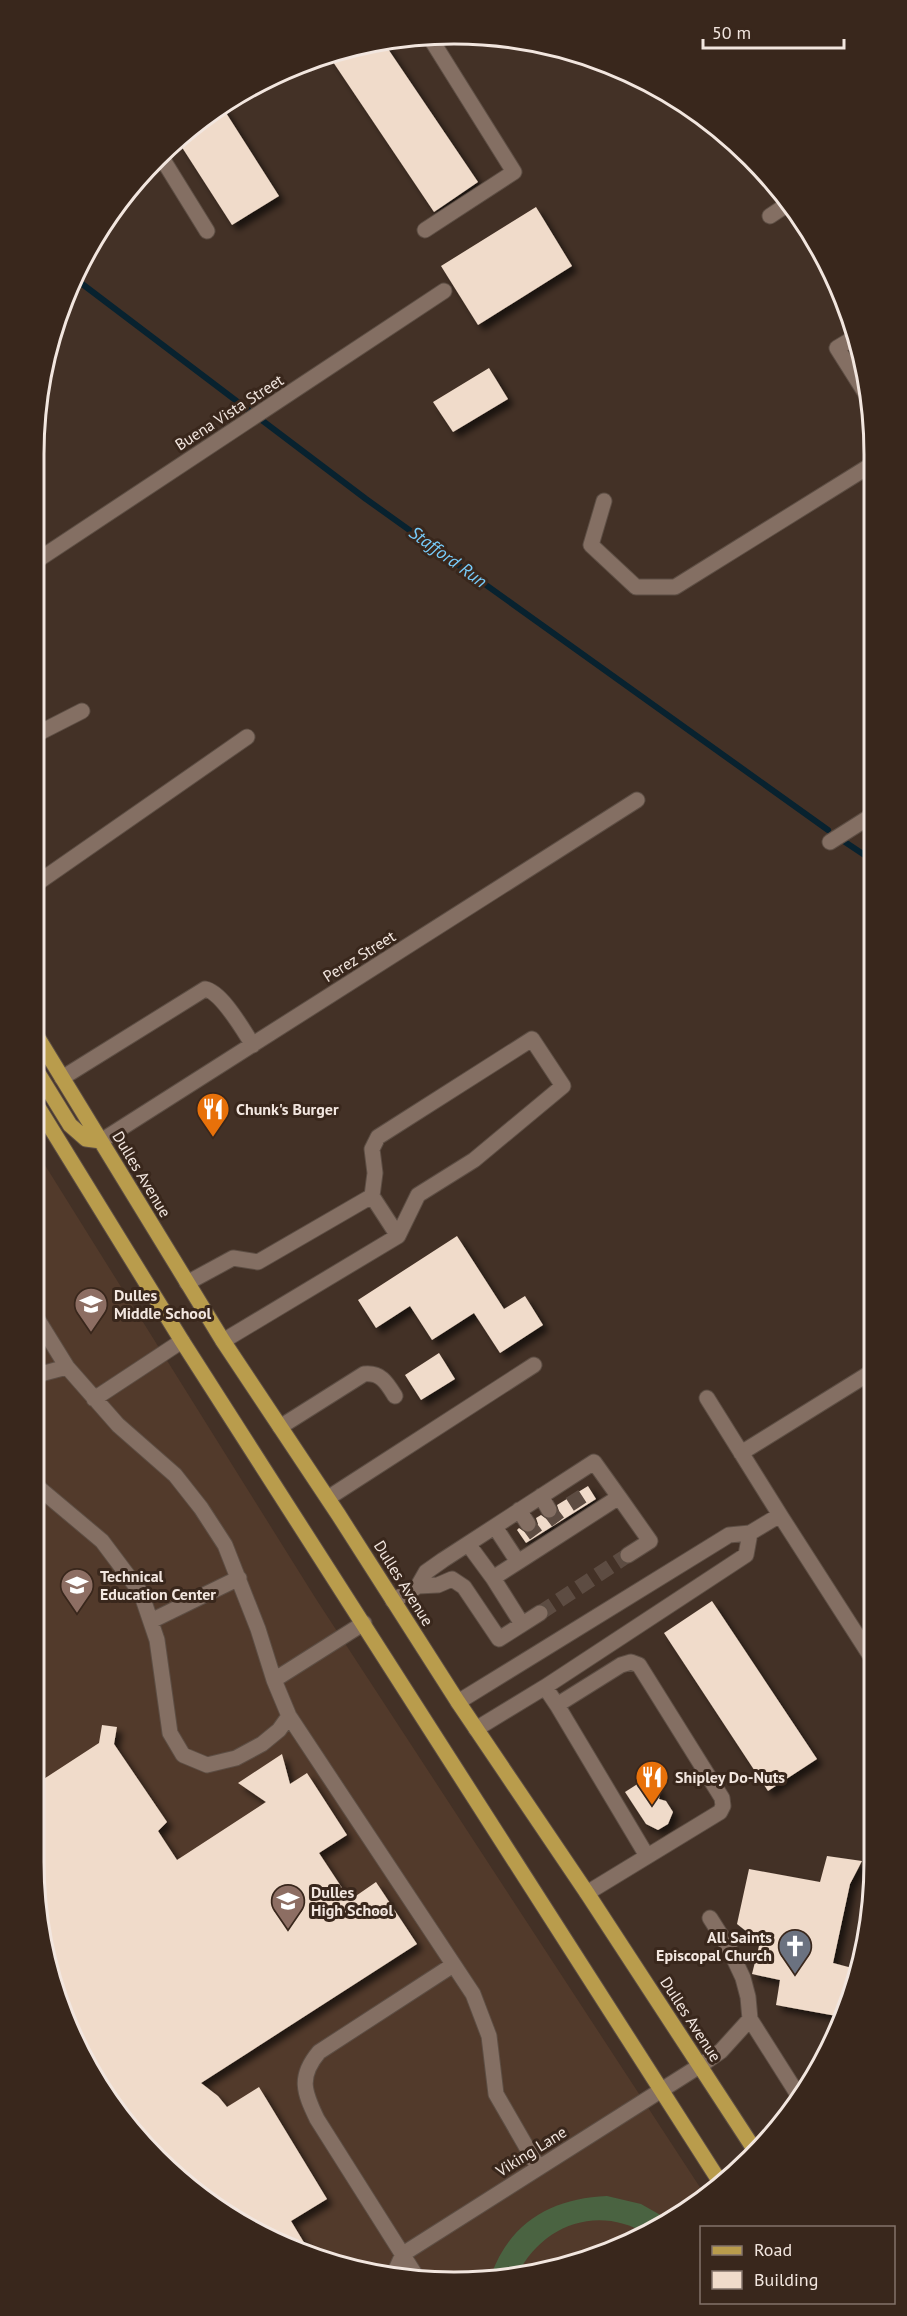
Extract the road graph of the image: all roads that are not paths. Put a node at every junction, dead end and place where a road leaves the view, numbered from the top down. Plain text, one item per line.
1 (434, 44) edge
2 (165, 163) edge
3 (782, 208) edge
4 (770, 216) dead end
5 (425, 230) dead end
6 (207, 231) dead end
7 (444, 291) dead end
8 (848, 341) edge
9 (857, 379) edge
10 (864, 469) edge
11 (604, 501) dead end
12 (44, 556) edge
13 (82, 711) dead end
14 (44, 730) edge
15 (247, 737) dead end
16 (637, 800) dead end
17 (864, 820) edge
18 (830, 842) dead end
19 (44, 878) edge
20 (253, 1045) junction
21 (44, 1048) edge
22 (62, 1078) junction
23 (44, 1083) edge
24 (44, 1117) edge
25 (101, 1141) junction
26 (372, 1196) junction
27 (398, 1236) junction
28 (188, 1283) junction
29 (44, 1330) edge
30 (183, 1341) junction
31 (223, 1341) junction
32 (534, 1365) dead end
33 (67, 1367) junction
34 (44, 1372) edge
35 (864, 1377) edge
36 (395, 1396) dead end
37 (94, 1398) junction
38 (707, 1398) dead end
39 (280, 1427) junction
40 (741, 1453) junction
41 (44, 1492) edge
42 (619, 1497) junction
43 (328, 1498) junction
44 (519, 1510) junction
45 (553, 1515) junction
46 (780, 1515) junction
47 (495, 1527) junction
48 (750, 1533) junction
49 (536, 1535) junction
50 (468, 1544) junction
51 (628, 1555) tunnel mouth
52 (518, 1562) junction
53 (239, 1578) junction
54 (493, 1578) junction
55 (418, 1586) junction
56 (393, 1601) junction
57 (540, 1612) tunnel mouth
58 (151, 1621) junction
59 (364, 1623) junction
60 (522, 1624) junction
61 (864, 1646) edge
62 (274, 1680) junction
63 (545, 1687) junction
64 (458, 1702) junction
65 (557, 1705) junction
66 (289, 1716) junction
67 (476, 1730) junction
68 (647, 1856) junction
69 (587, 1893) junction
70 (710, 1918) dead end
71 (453, 1965) junction
72 (750, 2019) junction
73 (701, 2065) junction
74 (794, 2089) edge
75 (662, 2090) junction
76 (751, 2144) edge
77 (538, 2167) junction
78 (717, 2177) edge
79 (403, 2254) junction
80 (396, 2268) edge
81 (413, 2270) edge

1 - 5 street
2 - 6 street
3 - 4 street
7 - 12 street, Buena Vista Street
8 - 9 street
10 - 11 street
13 - 14 street
15 - 19 street
16 - 20 street, Perez Street
17 - 18 street
20 - 22 street
20 - 25 street, Perez Street
21 - 22 main road, Dulles Avenue
22 - 25 main road, Dulles Avenue
23 - 25 main road
24 - 30 main road
25 - 28 main road, Dulles Avenue
26 - 27 street
26 - 27 street
26 - 28 street
27 - 31 street
28 - 31 main road, Dulles Avenue
29 - 33 street
30 - 37 street
30 - 59 main road
31 - 39 main road, Dulles Avenue
32 - 43 street
33 - 34 street
33 - 37 street
35 - 40 street
36 - 39 street
37 - 53 street
38 - 40 street
39 - 43 main road, Dulles Avenue
40 - 46 street
41 - 58 street
42 - 45 street
42 - 45 street
42 - 51 street
43 - 56 main road, Dulles Avenue
44 - 45 street
44 - 47 street
44 - 49 street
45 - 49 street
46 - 48 street
46 - 61 street
47 - 50 street
47 - 52 street
48 - 63 street
48 - 64 street
49 - 52 street
50 - 54 street
50 - 55 street
52 - 54 street
53 - 58 street
53 - 62 street
54 - 60 street
55 - 56 street
55 - 60 street
56 - 64 main road, Dulles Avenue
57 - 60 street
58 - 66 street
59 - 62 street
59 - 75 main road
62 - 66 street
63 - 65 street
63 - 67 street
64 - 67 main road, Dulles Avenue
65 - 68 street
65 - 68 street
66 - 71 street
67 - 69 main road, Dulles Avenue
68 - 69 street
69 - 73 main road, Dulles Avenue
70 - 72 street
71 - 77 street
71 - 79 street
72 - 73 street, Viking Lane
72 - 74 street
73 - 75 street, Viking Lane
73 - 76 main road, Dulles Avenue
75 - 77 street, Viking Lane
75 - 78 main road
77 - 79 street, Viking Lane
79 - 80 street
79 - 81 street

